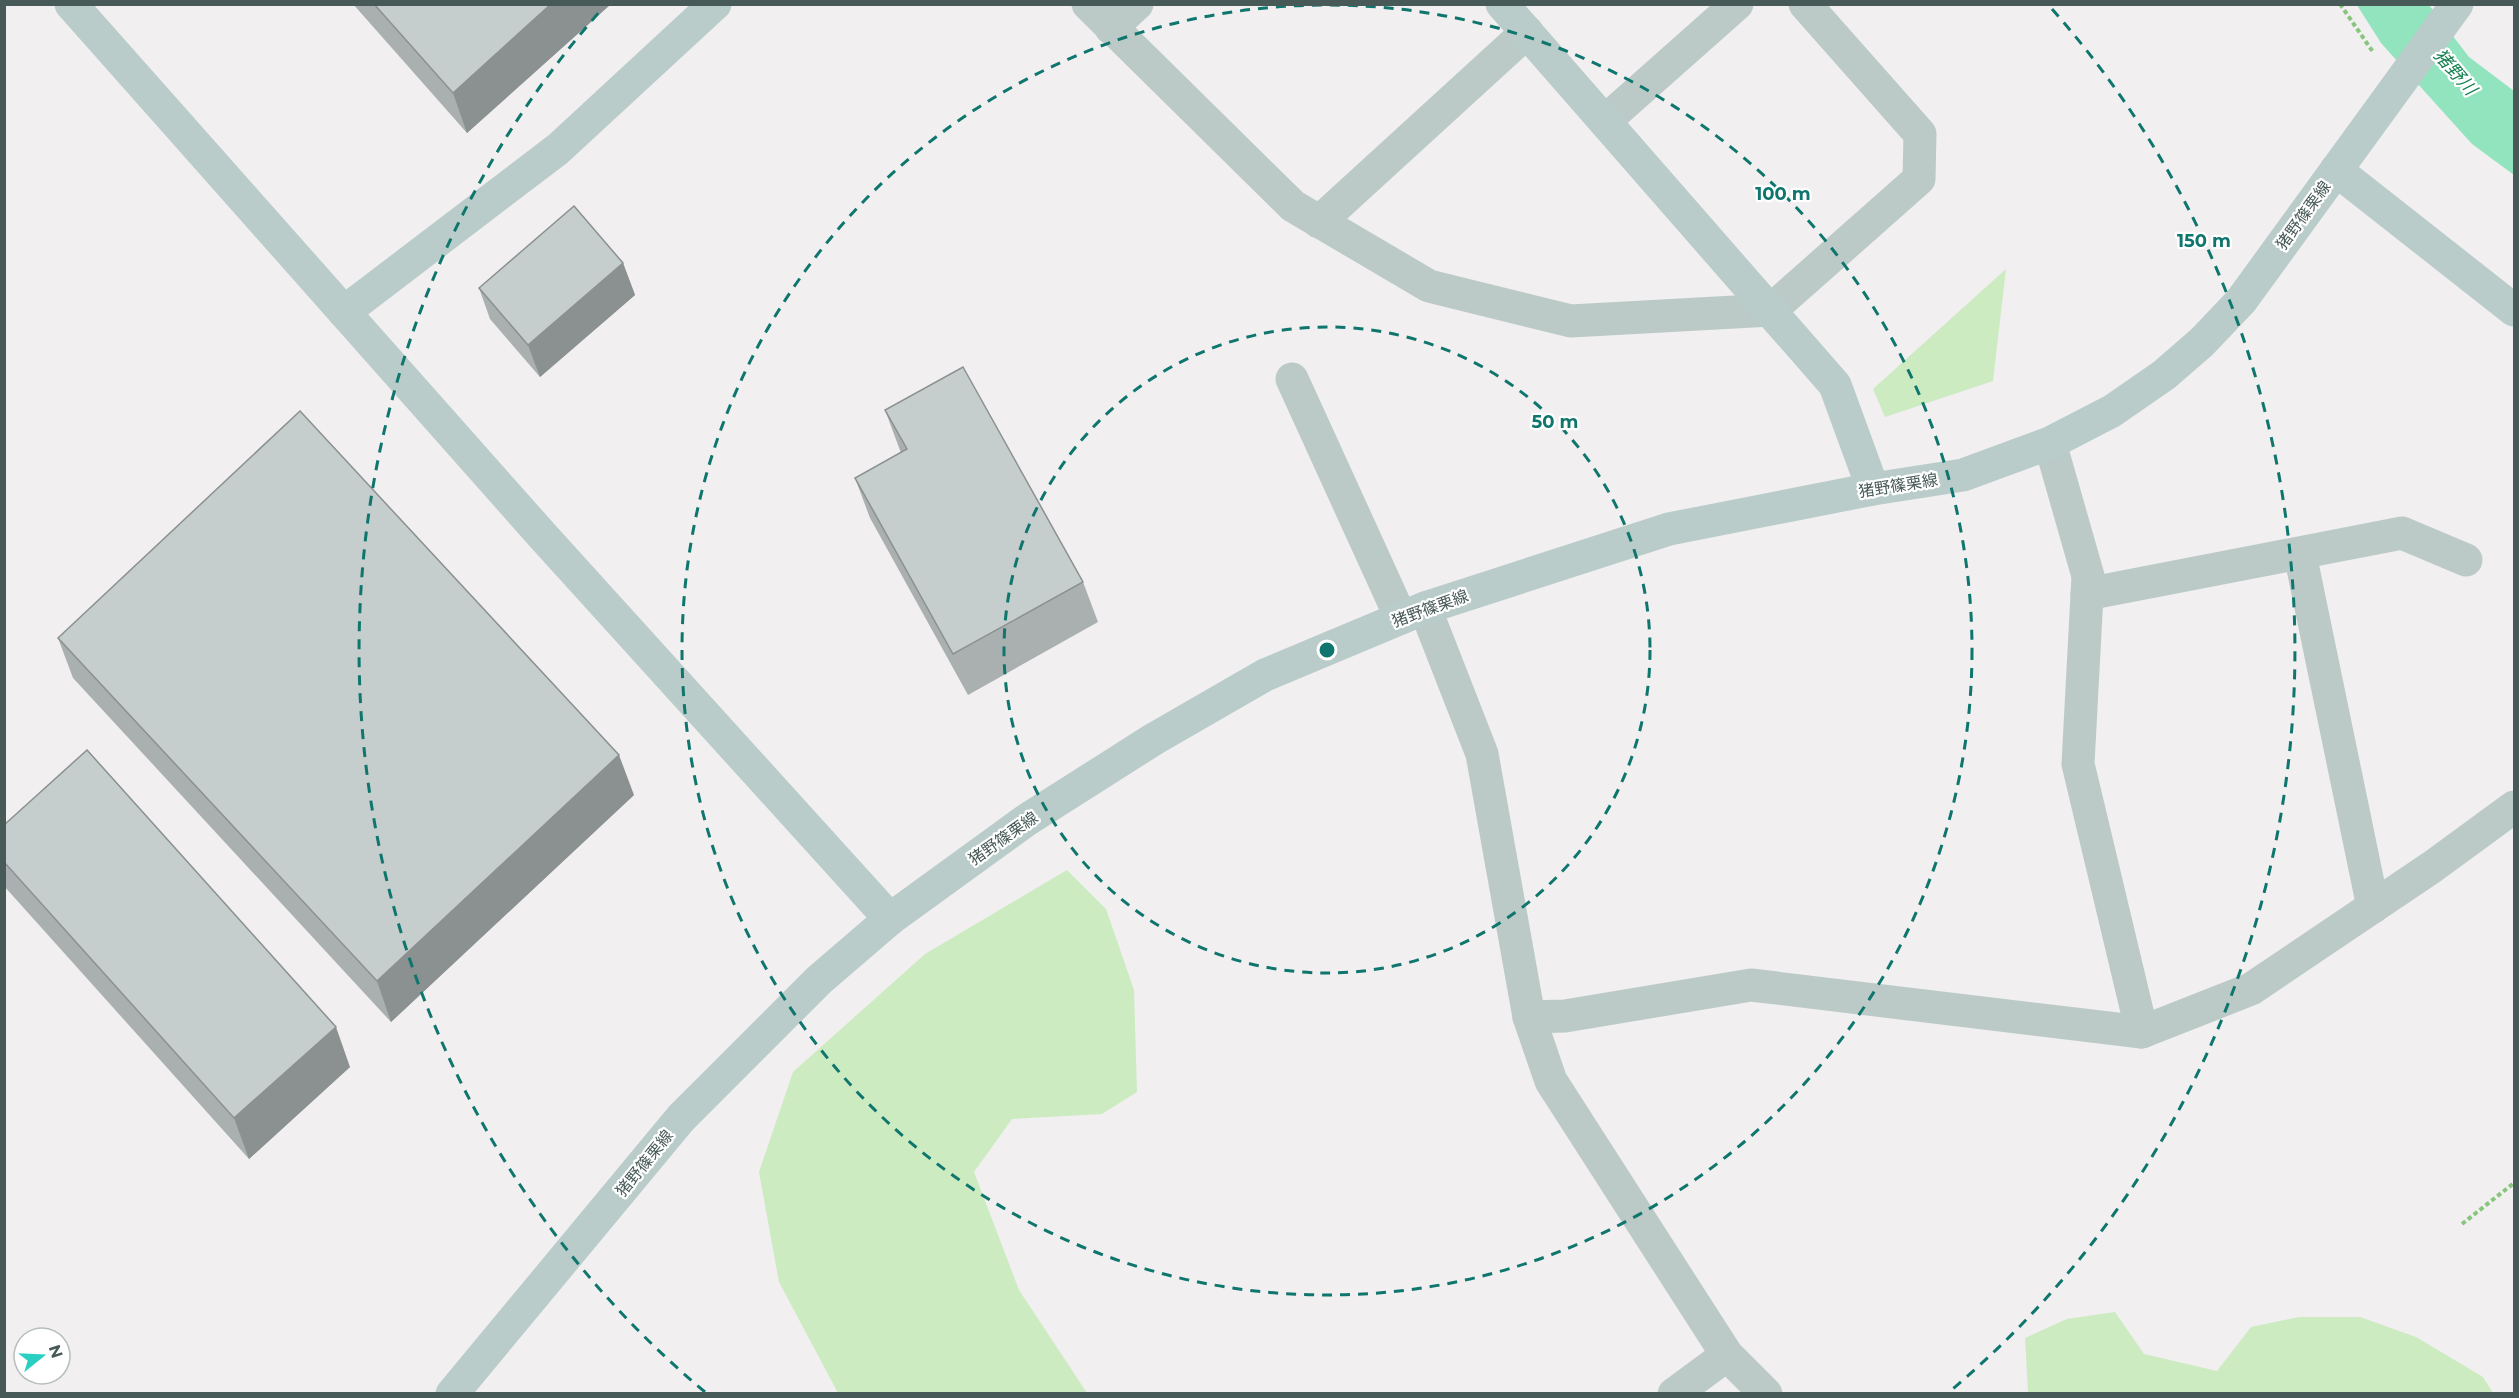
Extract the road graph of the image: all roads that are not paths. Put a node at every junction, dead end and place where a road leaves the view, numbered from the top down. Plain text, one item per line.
1 (71, 4) edge
2 (715, 4) edge
3 (1088, 4) edge
4 (1137, 4) edge
5 (1503, 4) edge
6 (1737, 4) edge
7 (1805, 4) edge
8 (2457, 4) edge
9 (1111, 28) junction
10 (1527, 32) junction
11 (1605, 121) junction
12 (2336, 170) junction
13 (1319, 222) junction
14 (1771, 310) junction
15 (2514, 310) edge
16 (344, 312) junction
17 (1292, 379) dead end
18 (2050, 443) junction
19 (1873, 489) junction
20 (2300, 554) junction
21 (2466, 560) dead end
22 (2087, 594) junction
23 (1413, 613) junction
24 (2514, 807) edge
25 (2373, 907) junction
26 (890, 920) junction
27 (1529, 1017) junction
28 (2142, 1032) junction
29 (1727, 1355) junction
30 (452, 1394) edge
31 (1674, 1394) edge
32 (1766, 1394) edge

1 - 16 street
2 - 16 street
3 - 9 street
4 - 9 street
5 - 10 street
6 - 11 street
7 - 14 street
8 - 12 street
9 - 13 street
10 - 11 street
10 - 13 street
11 - 14 street
12 - 15 street, 猪野篠栗線
12 - 18 street, 猪野篠栗線
13 - 14 street
14 - 19 street
16 - 26 street
17 - 23 street
18 - 19 street, 猪野篠栗線
18 - 22 street
19 - 23 street, 猪野篠栗線
20 - 21 street
20 - 22 street
20 - 25 street
22 - 28 street
23 - 26 street, 猪野篠栗線
23 - 27 street
24 - 25 street
25 - 28 street
26 - 30 street, 猪野篠栗線
27 - 28 street
27 - 29 street
29 - 31 street
29 - 32 street

